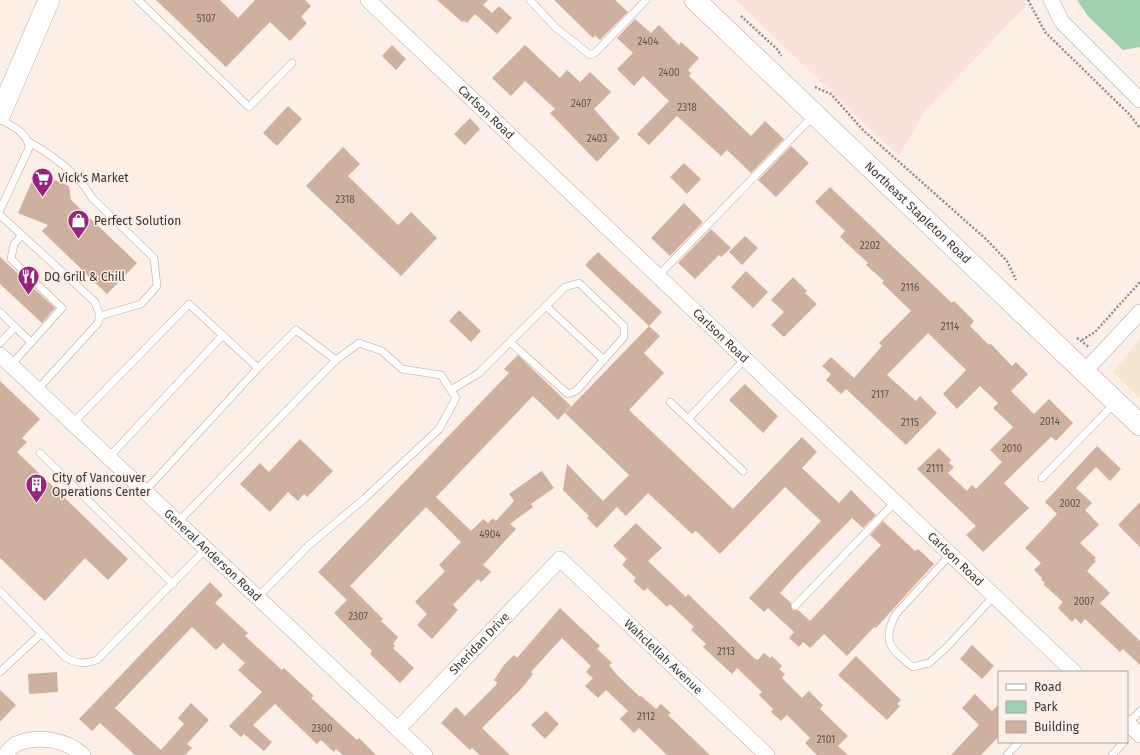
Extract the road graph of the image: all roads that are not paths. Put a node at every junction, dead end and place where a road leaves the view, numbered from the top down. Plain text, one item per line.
1 (49, 0) edge
2 (138, 0) edge
3 (368, 0) edge
4 (646, 0) edge
5 (695, 0) edge
6 (1051, 0) edge
7 (532, 1) edge
8 (292, 63) dead end
9 (1140, 100) edge
10 (0, 114) edge
11 (815, 114) junction
12 (0, 119) edge
13 (28, 145) junction
14 (0, 210) edge
15 (0, 215) edge
16 (22, 235) junction
17 (658, 276) junction
18 (546, 306) junction
19 (0, 312) edge
20 (1140, 312) edge
21 (100, 316) junction
22 (15, 327) junction
23 (223, 335) junction
24 (31, 342) junction
25 (510, 342) junction
26 (0, 343) edge
27 (745, 359) junction
28 (5, 360) edge
29 (336, 360) junction
30 (604, 360) junction
31 (258, 368) junction
32 (1085, 371) junction
33 (37, 390) junction
34 (451, 390) junction
35 (670, 402) dead end
36 (1116, 402) junction
37 (688, 419) junction
38 (73, 423) junction
39 (1140, 425) edge
40 (40, 453) dead end
41 (109, 457) junction
42 (743, 471) dead end
43 (1042, 478) dead end
44 (145, 491) junction
45 (895, 502) junction
46 (178, 522) junction
47 (206, 549) junction
48 (950, 555) junction
49 (560, 559) joint
50 (173, 584) junction
51 (0, 591) edge
52 (994, 596) junction
53 (258, 597) junction
54 (795, 606) dead end
55 (41, 634) junction
56 (1073, 671) edge
57 (0, 672) edge
58 (1140, 711) edge
59 (398, 729) junction
60 (1131, 730) edge
61 (1018, 743) edge
62 (1123, 743) edge
63 (5, 755) edge
64 (83, 755) edge
65 (426, 755) edge
66 (766, 755) edge
67 (1006, 755) edge
68 (1112, 755) edge

1 - 10 street
2 - 8 lane
3 - 17 street, Carlson Road
4 - 7 lane
5 - 11 street, Northeast Stapleton Road
6 - 9 street
11 - 17 lane
11 - 32 street, Northeast Stapleton Road
12 - 13 lane
13 - 14 lane
13 - 21 lane
15 - 16 lane
16 - 21 lane
16 - 24 lane
17 - 27 street, Carlson Road
18 - 25 lane
18 - 30 lane
18 - 30 lane
19 - 22 lane
20 - 32 street
21 - 33 lane
22 - 24 lane
22 - 26 lane
23 - 31 lane
23 - 38 lane
23 - 41 lane
24 - 28 lane
25 - 30 lane
25 - 34 lane
27 - 37 lane
27 - 45 street, Carlson Road
28 - 33 street, General Anderson Road
29 - 31 lane
29 - 34 lane
29 - 46 lane
31 - 44 lane
32 - 36 street, Northeast Stapleton Road
33 - 38 street, General Anderson Road
34 - 53 lane
35 - 37 lane
36 - 39 street, Northeast Stapleton Road
36 - 43 lane
37 - 42 lane
38 - 41 street, General Anderson Road
40 - 50 lane
41 - 44 street, General Anderson Road
44 - 46 street, General Anderson Road
45 - 48 street, Carlson Road
45 - 54 lane
46 - 47 street, General Anderson Road
47 - 50 lane
47 - 53 street, General Anderson Road
48 - 52 street, Carlson Road
48 - 52 lane
49 - 59 street, Sheridan Drive
49 - 66 street, Wahclellah Avenue
50 - 55 lane
51 - 55 lane
52 - 56 street, Carlson Road
53 - 59 street, General Anderson Road
55 - 57 lane
58 - 60 lane
59 - 65 street, General Anderson Road
61 - 67 lane
62 - 68 lane
63 - 64 street

